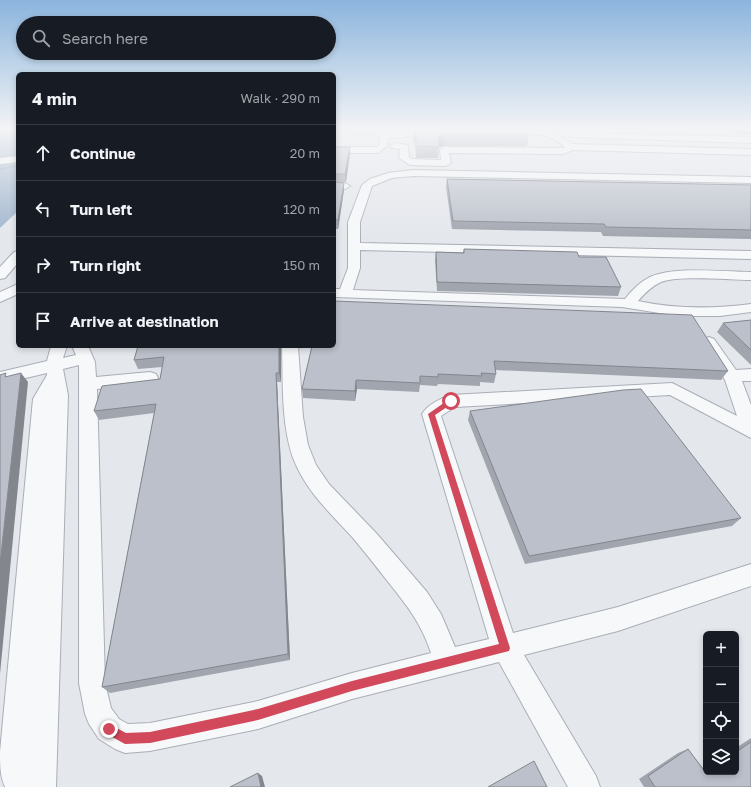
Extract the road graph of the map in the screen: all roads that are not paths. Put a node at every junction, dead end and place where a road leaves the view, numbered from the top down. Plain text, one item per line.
1 (751, 180) edge
2 (336, 186) edge
3 (345, 186) edge
4 (354, 246) junction
5 (751, 255) edge
6 (16, 257) edge
7 (16, 270) edge
8 (0, 275) edge
9 (751, 276) edge
10 (0, 283) edge
11 (16, 289) edge
12 (16, 293) edge
13 (339, 293) edge
14 (0, 298) edge
15 (629, 304) junction
16 (751, 308) edge
17 (689, 312) junction
18 (290, 348) edge
19 (83, 352) edge
20 (56, 363) edge
21 (751, 375) edge
22 (731, 376) junction
23 (0, 378) edge
24 (150, 378) dead end
25 (88, 384) junction
26 (751, 430) edge
27 (751, 575) edge
28 (505, 648) junction
29 (448, 663) junction
30 (23, 787) edge
31 (42, 787) edge
32 (585, 787) edge

1 - 4 street
2 - 3 street
4 - 5 street
4 - 13 street
6 - 8 street
7 - 10 street
9 - 15 street
11 - 14 street
12 - 14 street
13 - 15 street
15 - 17 street
16 - 17 street
17 - 22 street
18 - 29 street
19 - 20 street
19 - 25 street
20 - 23 street
20 - 30 street
20 - 31 street
21 - 22 street
22 - 26 street
24 - 25 street
25 - 29 street
26 - 28 street
27 - 28 street
28 - 29 street
28 - 32 street

